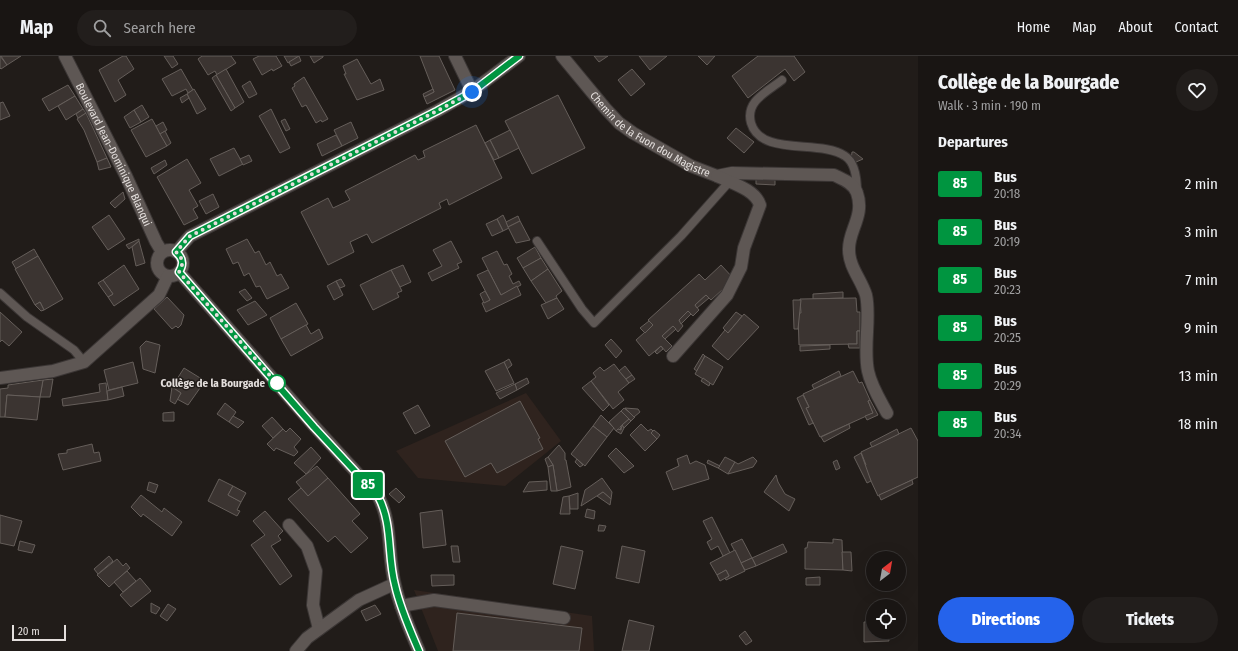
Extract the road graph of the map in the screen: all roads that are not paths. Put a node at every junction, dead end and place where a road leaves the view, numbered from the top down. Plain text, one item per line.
1 (65, 56) edge
2 (455, 56) edge
3 (519, 56) edge
4 (562, 56) edge
5 (782, 80) dead end
6 (472, 92) junction
7 (717, 176) junction
8 (729, 182) junction
9 (857, 193) junction
10 (537, 241) dead end
11 (162, 252) junction
12 (176, 252) junction
13 (173, 274) junction
14 (0, 293) edge
15 (673, 356) dead end
16 (84, 362) junction
17 (0, 378) edge
18 (887, 413) dead end
19 (289, 525) dead end
20 (394, 584) junction
21 (401, 606) junction
22 (564, 618) dead end
23 (319, 629) junction
24 (296, 651) edge
25 (419, 651) edge

1 - 11 street, Boulevard Jean-Dominique Blanqui
2 - 6 street
3 - 6 street
4 - 7 street, Chemin de la Fuon dou Magistre
5 - 9 lane
6 - 12 street
7 - 8 street
7 - 9 street, Chemin de la Fuon dou Magistre
8 - 10 lane
8 - 15 street
9 - 18 street
11 - 12 street
11 - 13 street
12 - 13 street
13 - 16 street
13 - 20 street
14 - 16 lane
16 - 17 street
19 - 23 street
20 - 21 street
20 - 23 street
21 - 22 street
21 - 25 street
23 - 24 street

